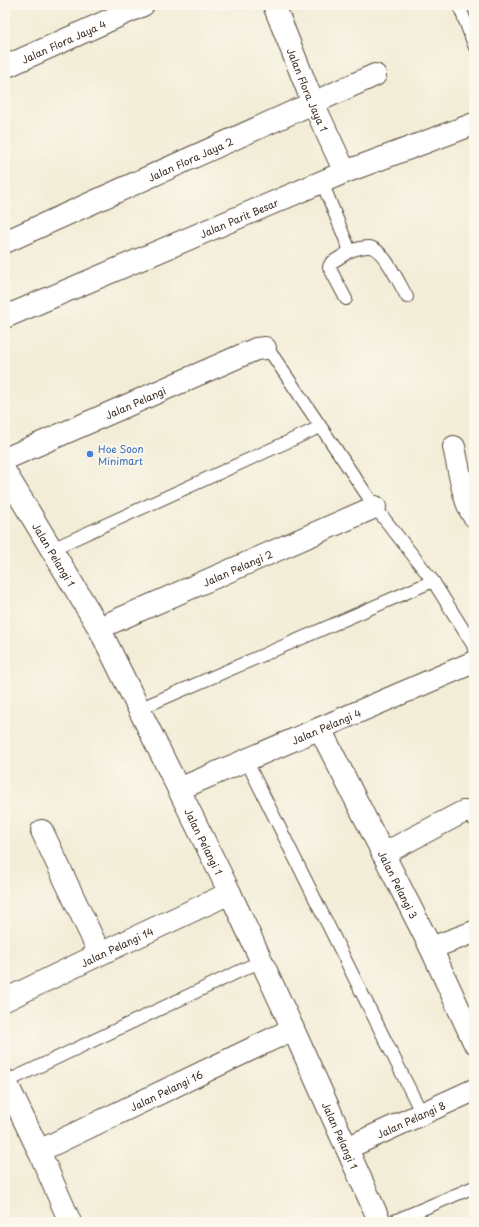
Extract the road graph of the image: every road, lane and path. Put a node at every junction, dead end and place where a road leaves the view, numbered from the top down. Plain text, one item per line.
1 (274, 5) edge
2 (459, 5) edge
3 (129, 8) edge
4 (474, 45) edge
5 (5, 67) edge
6 (375, 75) dead end
7 (313, 103) junction
8 (474, 124) edge
9 (345, 172) junction
10 (322, 182) junction
11 (5, 242) edge
12 (350, 251) junction
13 (407, 297) dead end
14 (346, 298) dead end
15 (5, 316) edge
16 (265, 348) joint
17 (320, 427) junction
18 (454, 447) dead end
19 (5, 460) edge
20 (5, 472) edge
21 (375, 507) junction
22 (474, 516) edge
23 (52, 549) junction
24 (433, 581) junction
25 (99, 628) junction
26 (474, 658) edge
27 (139, 709) junction
28 (320, 729) junction
29 (246, 760) junction
30 (179, 790) junction
31 (474, 814) edge
32 (42, 831) dead end
33 (383, 854) junction
34 (230, 893) junction
35 (474, 932) edge
36 (431, 948) junction
37 (100, 954) junction
38 (260, 961) junction
39 (5, 1000) edge
40 (293, 1029) junction
41 (474, 1042) edge
42 (6, 1081) edge
43 (474, 1090) edge
44 (422, 1114) junction
45 (347, 1148) junction
46 (40, 1151) junction
47 (474, 1187) edge
48 (70, 1222) edge
49 (380, 1222) edge
50 (392, 1222) edge

1 - 7 street, Jalan Flora Jaya 1
2 - 4 lane
3 - 5 street, Jalan Flora Jaya 4
6 - 7 street, Jalan Flora Jaya 2
7 - 9 street, Jalan Flora Jaya 1
7 - 11 street, Jalan Flora Jaya 2
8 - 9 street, Jalan Parit Besar
9 - 10 street, Jalan Parit Besar
10 - 12 lane
10 - 15 street, Jalan Parit Besar
12 - 13 lane
12 - 14 lane
16 - 17 lane
16 - 19 street, Jalan Pelangi
17 - 21 lane
17 - 23 lane
18 - 22 street
20 - 23 street, Jalan Pelangi 1
21 - 24 lane
21 - 25 street, Jalan Pelangi 2
23 - 25 street, Jalan Pelangi 1
24 - 26 lane
24 - 27 lane
25 - 27 street, Jalan Pelangi 1
26 - 28 street, Jalan Pelangi 4
27 - 30 street, Jalan Pelangi 1
28 - 29 street, Jalan Pelangi 4
28 - 33 street, Jalan Pelangi 3
29 - 30 street, Jalan Pelangi 4
29 - 44 lane
30 - 34 street, Jalan Pelangi 1
31 - 33 street
32 - 37 street
33 - 36 street, Jalan Pelangi 3
34 - 37 street, Jalan Pelangi 14
34 - 38 street, Jalan Pelangi 1
35 - 36 street
36 - 41 street, Jalan Pelangi 3
37 - 39 street, Jalan Pelangi 14
38 - 40 street, Jalan Pelangi 1
38 - 42 lane
40 - 45 street, Jalan Pelangi 1
40 - 46 street, Jalan Pelangi 16
42 - 46 street
43 - 44 street, Jalan Pelangi 8
44 - 45 street, Jalan Pelangi 8
45 - 49 street, Jalan Pelangi 1
46 - 48 street
47 - 50 lane

